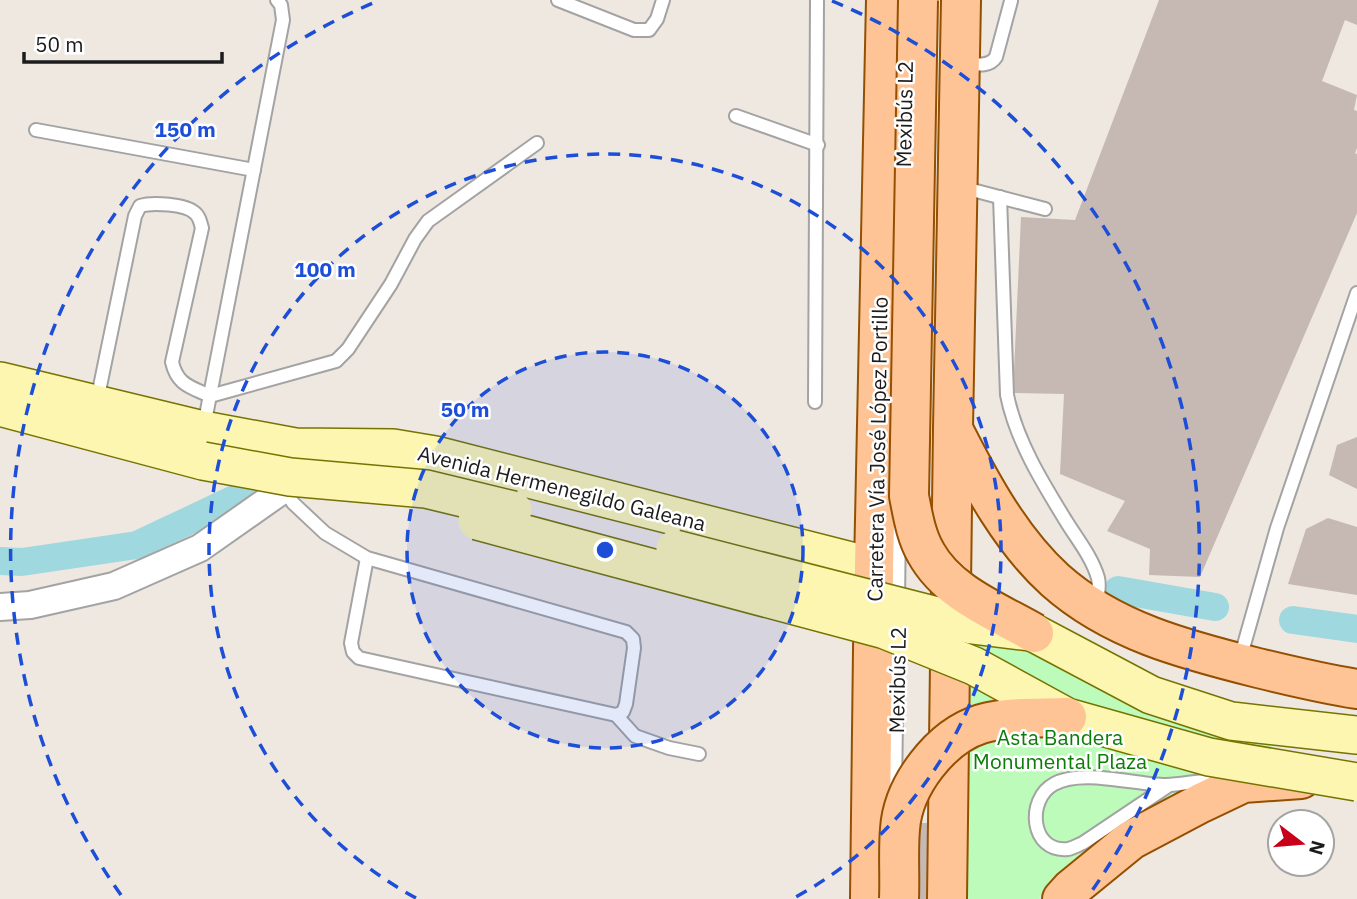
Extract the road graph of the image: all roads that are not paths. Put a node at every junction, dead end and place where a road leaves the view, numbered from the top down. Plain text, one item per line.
1 (277, 0) edge
2 (558, 0) edge
3 (663, 0) edge
4 (817, 0) edge
5 (886, 0) edge
6 (906, 0) edge
7 (918, 0) edge
8 (951, 0) edge
9 (961, 0) edge
10 (1011, 1) edge
11 (960, 62) junction
12 (736, 116) dead end
13 (36, 130) dead end
14 (537, 143) dead end
15 (818, 145) junction
16 (254, 170) junction
17 (957, 186) junction
18 (1000, 197) junction
19 (1045, 209) dead end
20 (1357, 293) edge
21 (0, 381) edge
22 (816, 402) dead end
23 (96, 404) junction
24 (0, 407) edge
25 (953, 428) junction
26 (206, 429) junction
27 (254, 439) junction
28 (295, 447) junction
29 (284, 489) junction
30 (367, 558) junction
31 (874, 567) junction
32 (0, 607) edge
33 (1097, 611) junction
34 (1034, 633) junction
35 (1239, 663) junction
36 (1357, 689) edge
37 (616, 715) junction
38 (1067, 717) junction
39 (1357, 735) edge
40 (699, 754) dead end
41 (1357, 780) edge
42 (1243, 783) junction
43 (1168, 786) junction
44 (870, 899) edge
45 (894, 899) edge
46 (899, 899) edge
47 (939, 899) edge
48 (947, 899) edge
49 (1062, 899) edge

1 - 16 lane
2 - 3 lane
4 - 15 lane
5 - 31 main road, Carretera Vía José López Portillo
6 - 45 lane, Mexibús L2
7 - 34 main road, bridge
8 - 47 lane
9 - 11 main road
10 - 11 lane
11 - 17 main road
12 - 15 lane
13 - 16 lane
14 - 26 lane
15 - 22 lane
16 - 26 lane
17 - 18 lane
17 - 25 main road
18 - 19 lane
18 - 33 lane
20 - 35 lane
21 - 23 street, Avenida Hermenegildo Galeana
23 - 26 street, Avenida Hermenegildo Galeana
23 - 26 lane
24 - 26 street
25 - 33 main road
25 - 48 main road
26 - 27 street, Avenida Hermenegildo Galeana
26 - 34 street, bridge
27 - 28 street, Avenida Hermenegildo Galeana
27 - 29 street
28 - 31 street, Avenida Hermenegildo Galeana
28 - 38 street, bridge
29 - 30 lane
29 - 32 street
30 - 37 lane
30 - 37 lane
31 - 44 main road, Carretera Vía José López Portillo
33 - 35 main road
34 - 39 street
35 - 36 main road
37 - 40 lane
38 - 41 street, bridge
38 - 46 main road, bridge
41 - 42 main road
42 - 43 lane
42 - 49 main road
43 - 43 lane

